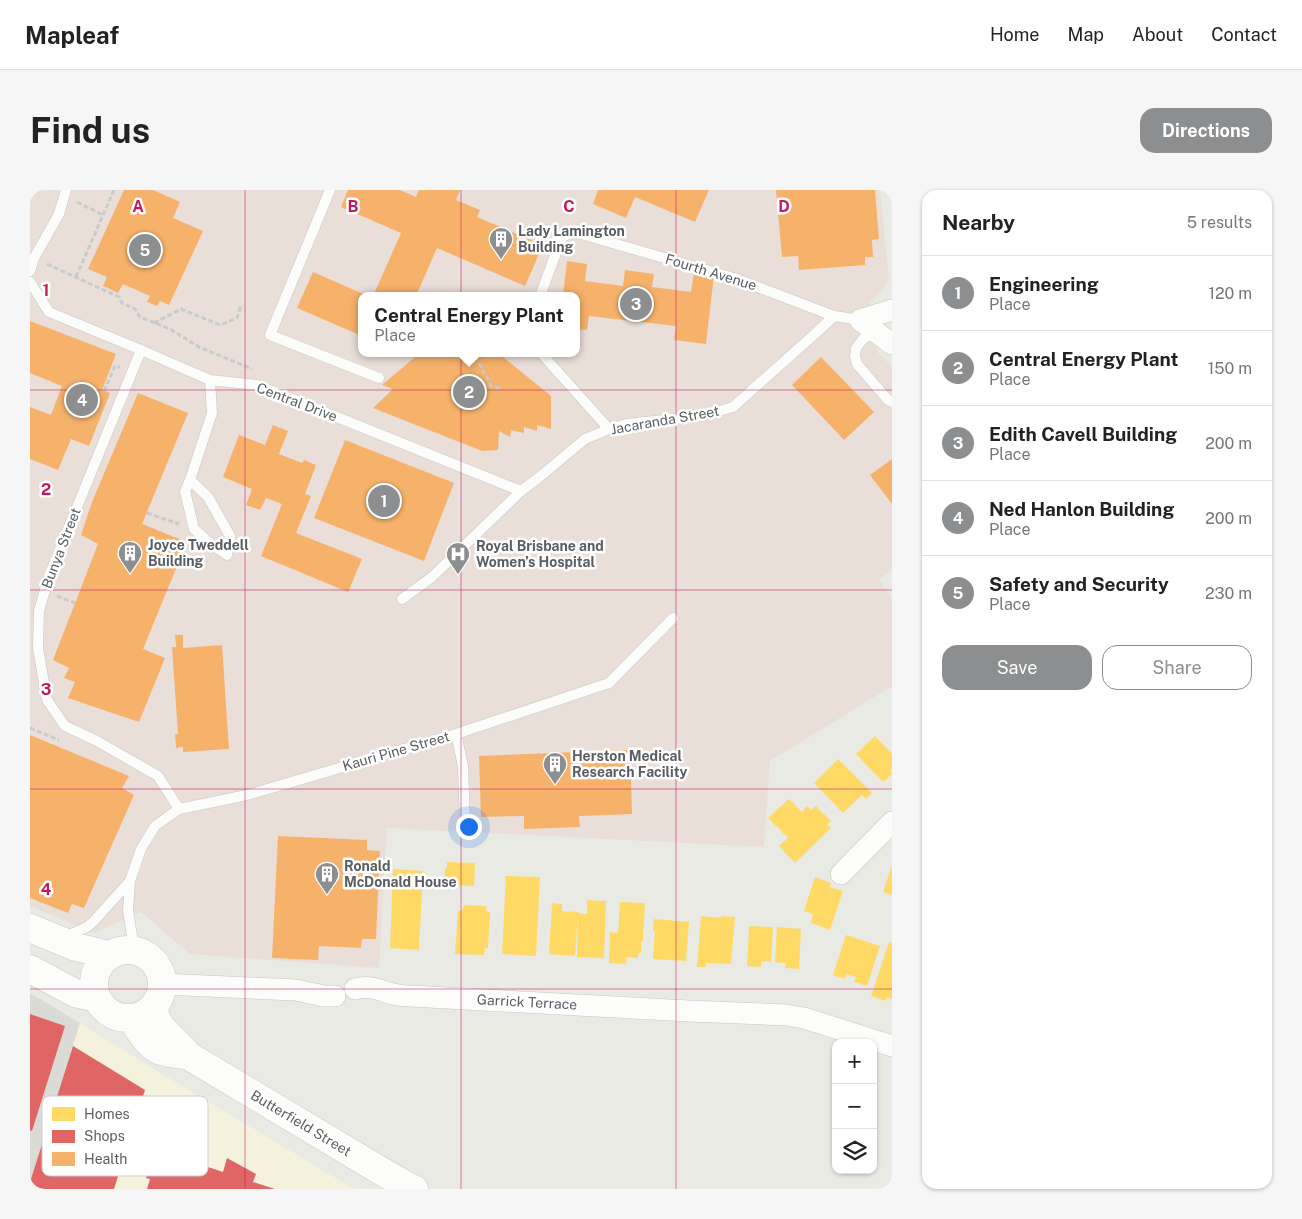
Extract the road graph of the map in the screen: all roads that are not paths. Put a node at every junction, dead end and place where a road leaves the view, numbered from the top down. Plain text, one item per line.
1 (66, 190) edge
2 (330, 190) edge
3 (30, 270) edge
4 (30, 282) edge
5 (541, 292) edge
6 (892, 310) edge
7 (892, 315) edge
8 (834, 316) junction
9 (867, 326) junction
10 (892, 344) edge
11 (141, 350) junction
12 (545, 357) edge
13 (378, 378) dead end
14 (210, 380) junction
15 (892, 402) edge
16 (609, 429) junction
17 (190, 480) junction
18 (521, 491) junction
19 (402, 599) dead end
20 (673, 618) dead end
21 (456, 734) junction
22 (179, 809) junction
23 (892, 822) edge
24 (465, 823) dead end
25 (841, 874) dead end
26 (130, 881) junction
27 (30, 928) edge
28 (59, 940) junction
29 (137, 952) junction
30 (109, 956) junction
31 (30, 969) edge
32 (355, 989) joint
33 (335, 996) joint
34 (97, 998) junction
35 (148, 1003) junction
36 (892, 1046) edge
37 (414, 1189) edge

1 - 3 lane
2 - 13 lane
4 - 11 lane, Central Drive
5 - 8 lane, Fourth Avenue
6 - 9 street, Fourth Avenue
7 - 10 street
8 - 9 lane, Fourth Avenue
8 - 16 lane, Jacaranda Street
9 - 10 street, Fourth Avenue
9 - 15 lane
11 - 14 lane, Central Drive
11 - 22 lane, Bunya Street
12 - 16 lane
14 - 17 lane
14 - 18 lane, Central Drive
16 - 18 lane, Jacaranda Street
17 - 17 lane
18 - 19 lane, Jacaranda Street
20 - 21 lane, Kauri Pine Street
21 - 22 lane, Kauri Pine Street
21 - 24 lane
22 - 26 lane, Kauri Pine Street
23 - 25 street
26 - 28 lane
26 - 29 lane
27 - 28 street
28 - 30 street
29 - 30 street
29 - 35 street
30 - 34 street
31 - 34 street
32 - 33 lane, Garrick Terrace
32 - 36 street, Garrick Terrace
33 - 35 street, Garrick Terrace
34 - 35 street
35 - 37 street, Butterfield Street

